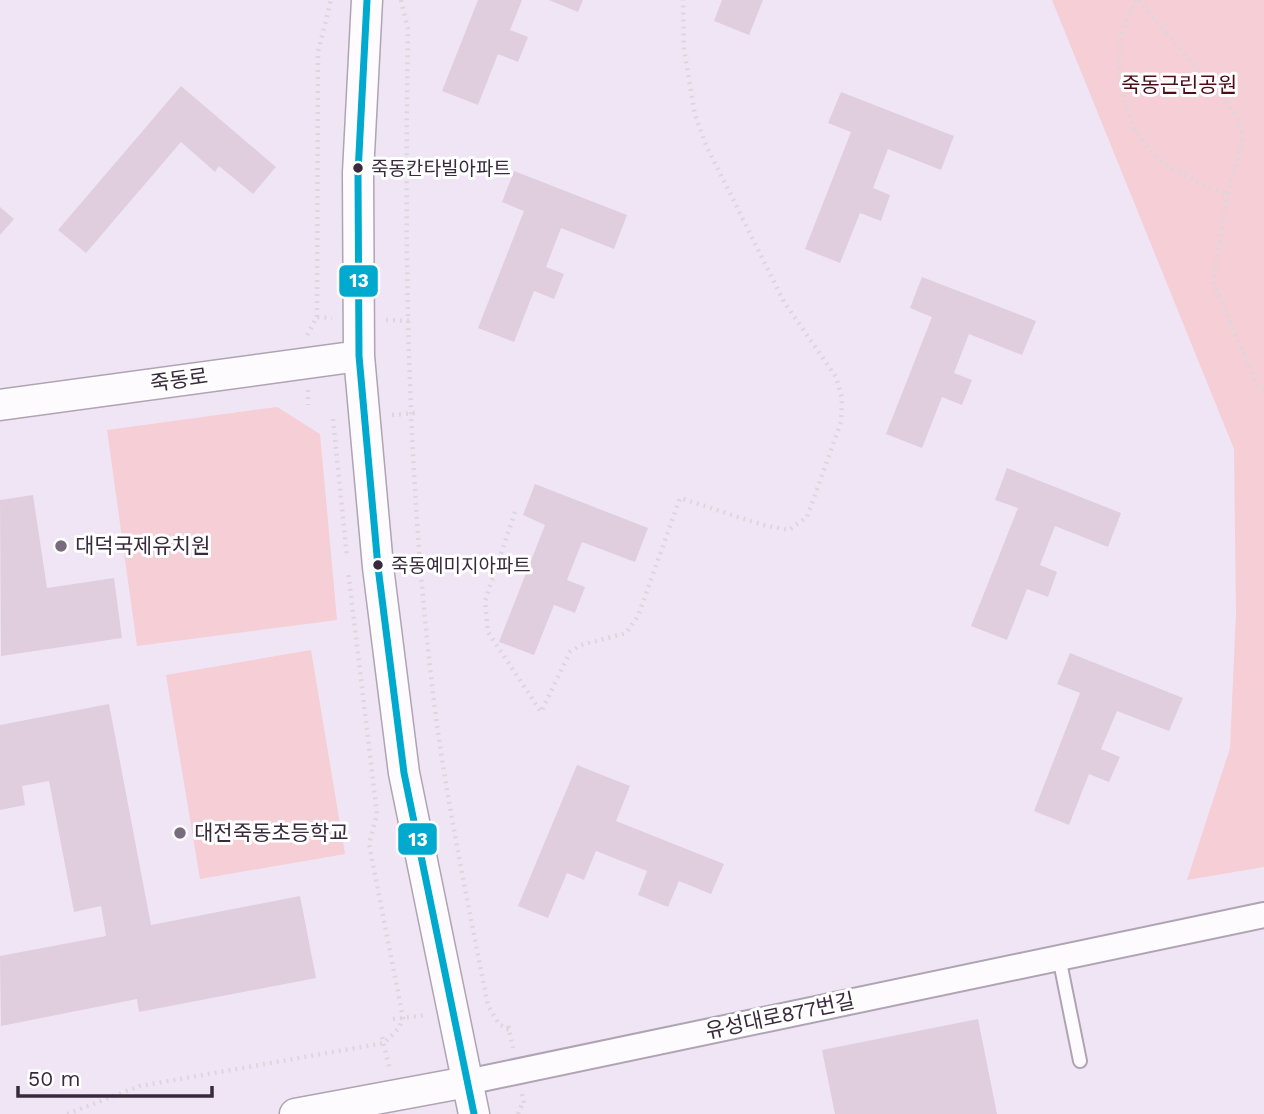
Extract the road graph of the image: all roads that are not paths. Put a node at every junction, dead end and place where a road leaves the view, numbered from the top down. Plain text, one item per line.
1 (367, 0) edge
2 (359, 356) junction
3 (0, 405) edge
4 (1264, 915) edge
5 (1059, 957) junction
6 (1080, 1061) dead end
7 (467, 1082) junction
8 (295, 1114) edge
9 (474, 1114) edge

1 - 2 street
2 - 3 street, 죽동로
2 - 7 street
4 - 5 street, 유성대로877번길
5 - 6 lane
5 - 7 street, 유성대로877번길
7 - 8 street, 유성대로877번길
7 - 9 street

